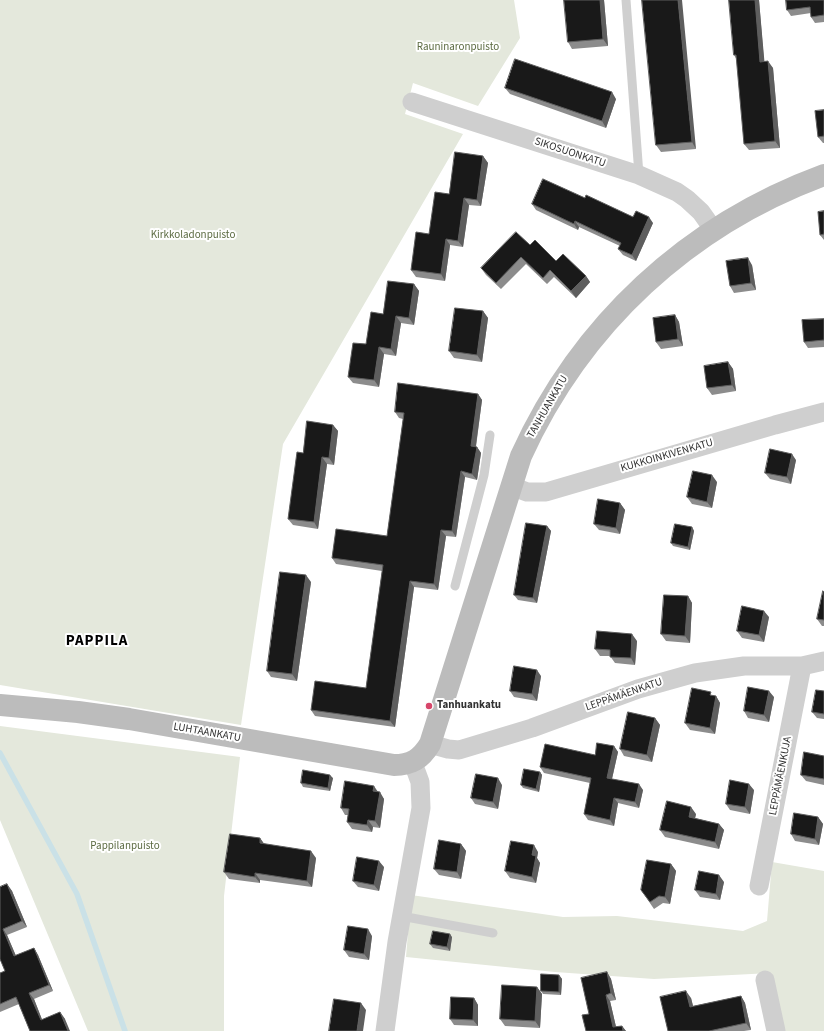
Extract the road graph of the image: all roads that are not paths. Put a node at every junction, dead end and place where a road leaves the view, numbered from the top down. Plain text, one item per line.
1 (626, 0) edge
2 (412, 102) dead end
3 (824, 175) edge
4 (639, 176) junction
5 (713, 229) junction
6 (824, 412) edge
7 (490, 435) dead end
8 (511, 486) junction
9 (455, 586) dead end
10 (824, 661) edge
11 (802, 666) junction
12 (0, 705) edge
13 (430, 744) junction
14 (413, 763) junction
15 (759, 886) dead end
16 (401, 916) junction
17 (493, 934) dead end
18 (764, 980) dead end
19 (385, 1031) edge
20 (776, 1031) edge

1 - 4 lane
2 - 4 street, SIKOSUONKATU
3 - 5 street, TANHUANKATU
4 - 5 street, SIKOSUONKATU
5 - 8 street, TANHUANKATU
6 - 8 street, KUKKOINKIVENKATU
7 - 9 lane
8 - 13 street, TANHUANKATU
10 - 11 street, LEPPÄMÄENKATU
11 - 13 street, LEPPÄMÄENKATU
11 - 15 street, LEPPÄMÄENKUJA
12 - 14 street, LUHTAANKATU
13 - 14 street, TANHUANKATU
14 - 16 street
16 - 17 lane
16 - 19 street
18 - 20 street

